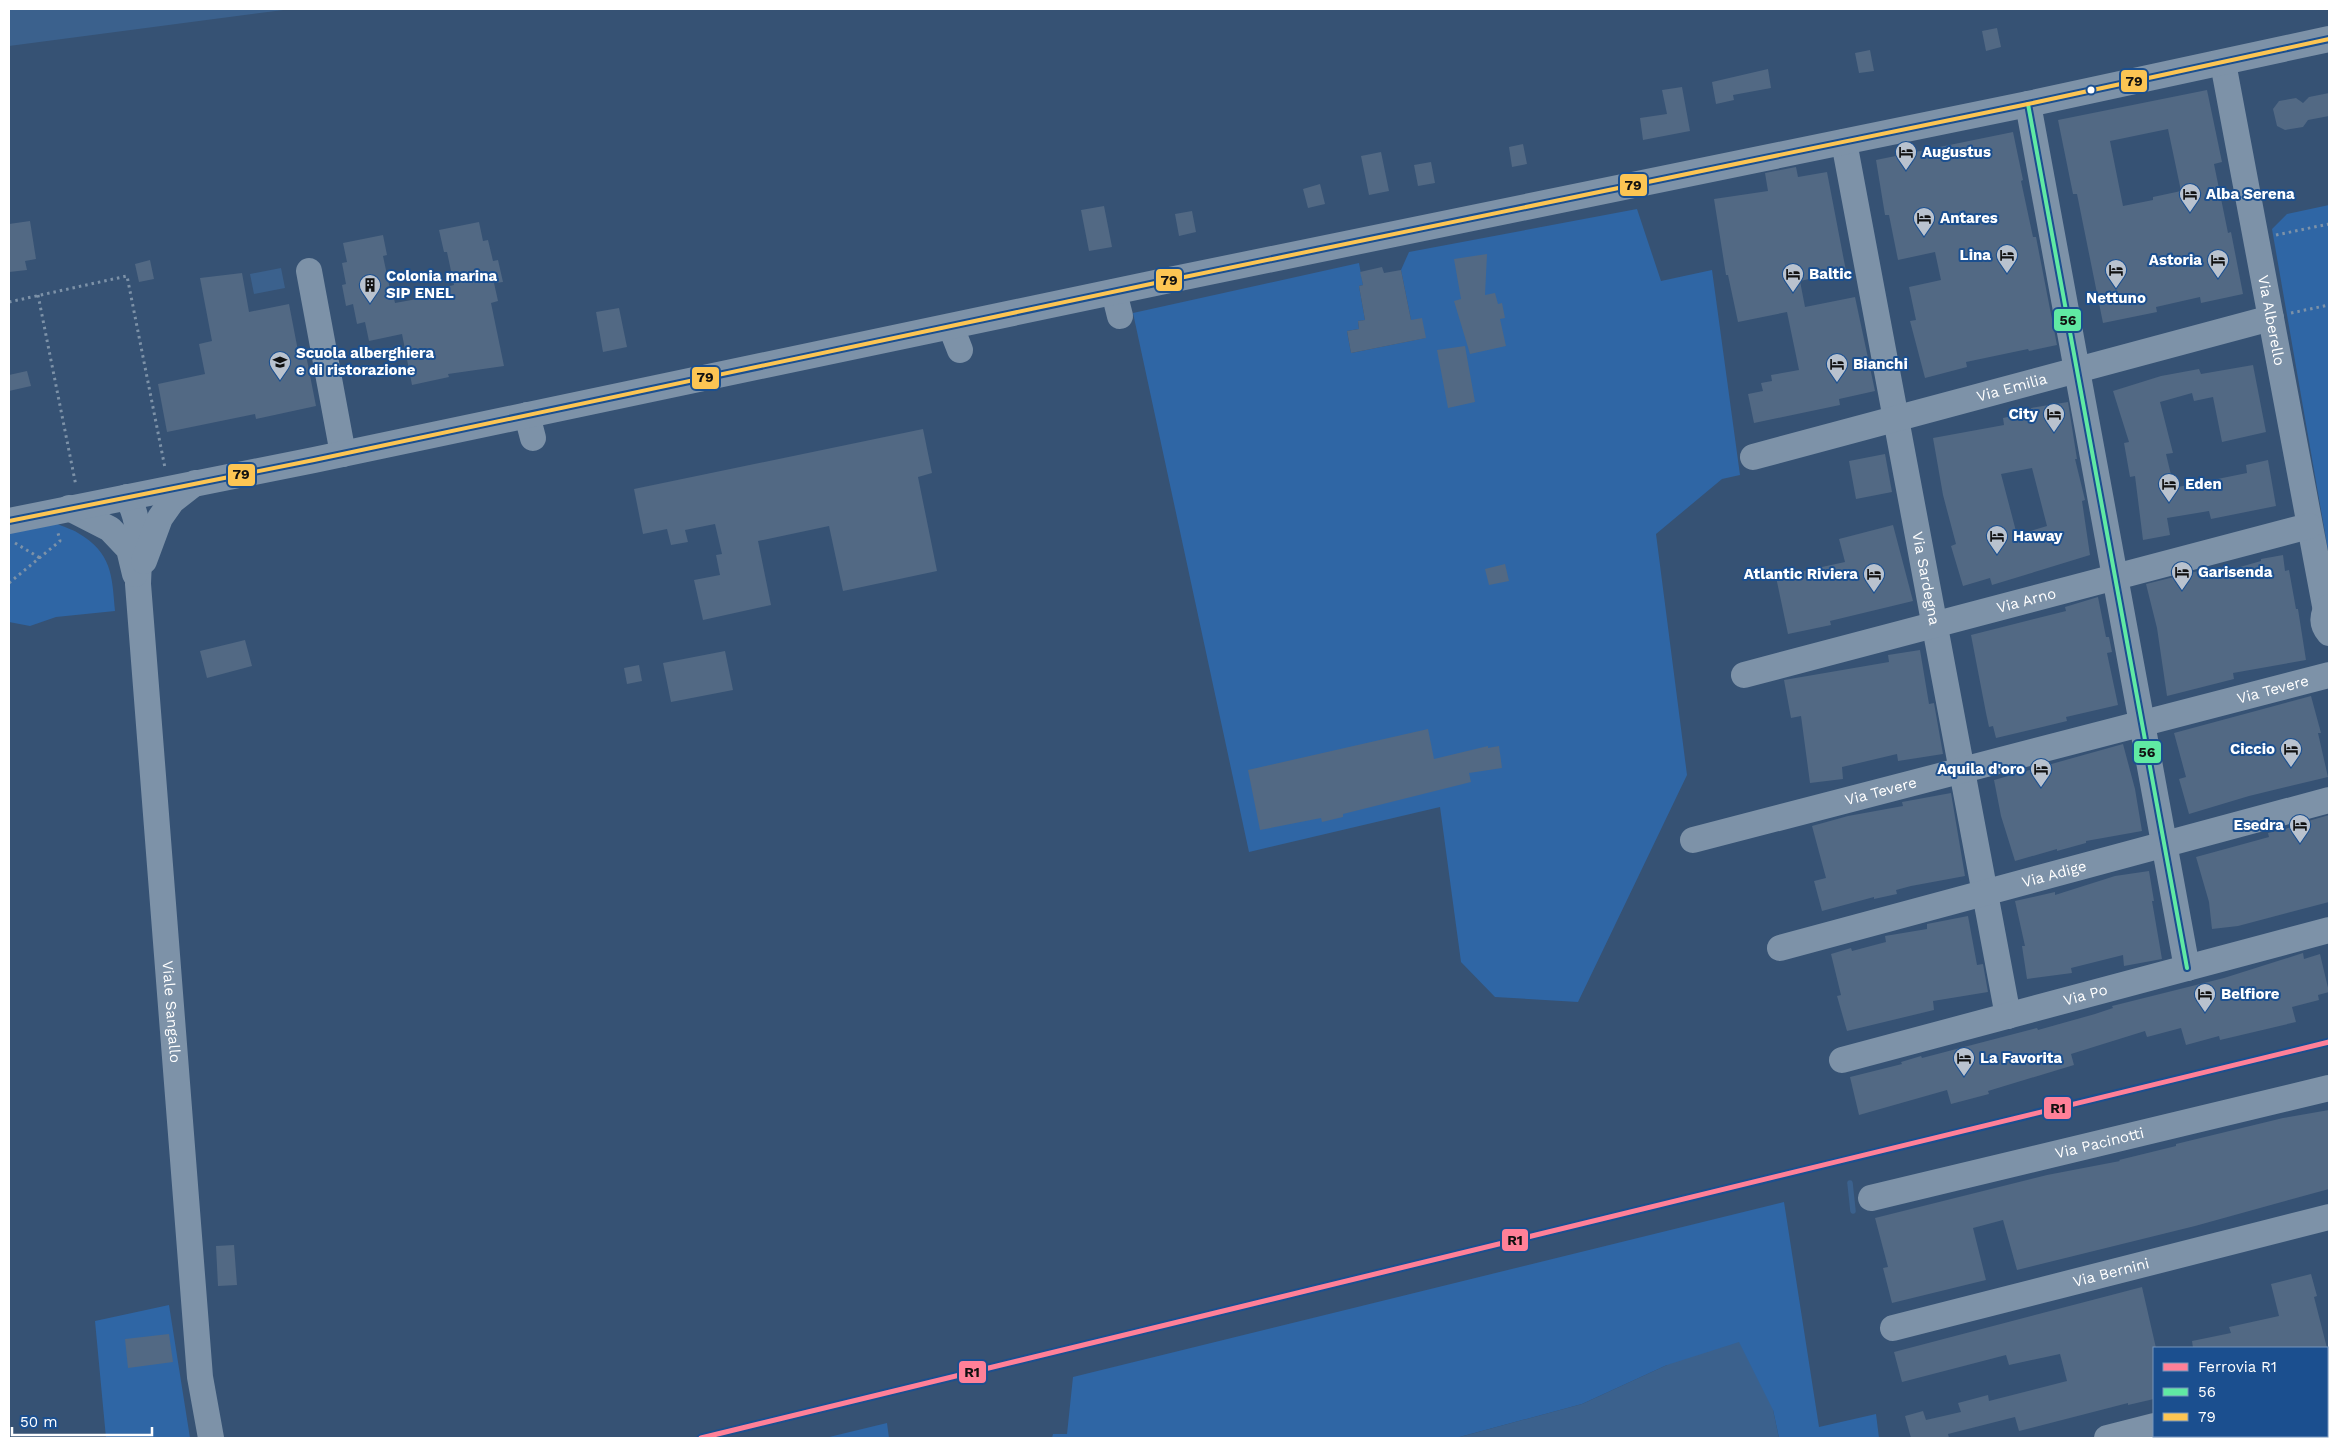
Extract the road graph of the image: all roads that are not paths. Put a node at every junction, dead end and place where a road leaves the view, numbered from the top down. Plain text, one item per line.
1 (2329, 39) edge
2 (2223, 63) junction
3 (2028, 104) junction
4 (1844, 142) junction
5 (309, 271) dead end
6 (2271, 318) junction
7 (2077, 369) junction
8 (1896, 419) junction
9 (343, 454) junction
10 (1753, 457) dead end
11 (195, 483) junction
12 (127, 497) junction
13 (66, 502) junction
14 (9, 521) edge
15 (2309, 526) junction
16 (2116, 577) junction
17 (138, 584) junction
18 (2327, 605) edge
19 (1935, 625) junction
20 (1744, 675) dead end
21 (2329, 675) edge
22 (2142, 723) junction
23 (1962, 771) junction
24 (2329, 800) edge
25 (1693, 840) dead end
26 (2165, 844) junction
27 (1985, 893) junction
28 (2329, 930) edge
29 (1780, 948) dead end
30 (2187, 968) junction
31 (2008, 1016) junction
32 (1842, 1060) dead end
33 (2329, 1088) edge
34 (1871, 1198) dead end
35 (2329, 1217) edge
36 (1893, 1328) dead end
37 (2153, 1426) edge
38 (211, 1438) edge
39 (2107, 1438) edge

1 - 2 street
2 - 3 street
2 - 6 street, Via Alberello
3 - 4 street
3 - 7 street
4 - 8 street, Via Sardegna
4 - 9 street
5 - 9 street
6 - 7 street, Via Emilia
6 - 15 street, Via Alberello
7 - 8 street, Via Emilia
7 - 16 street
8 - 10 street, Via Emilia
8 - 19 street, Via Sardegna
9 - 11 street
11 - 12 street
11 - 17 street, Viale Sangallo
12 - 13 street
12 - 17 street, Viale Sangallo
13 - 14 street
13 - 17 street, Viale Sangallo
15 - 16 street, Via Arno
15 - 18 street, Via Alberello
16 - 19 street, Via Arno
16 - 22 street
17 - 38 street, Viale Sangallo
19 - 20 street, Via Arno
19 - 23 street, Via Sardegna
21 - 22 street, Via Tevere
22 - 23 street, Via Tevere
22 - 26 street
23 - 25 street, Via Tevere
23 - 27 street, Via Sardegna
24 - 26 street, Via Adige
26 - 27 street, Via Adige
26 - 30 street
27 - 29 street, Via Adige
27 - 31 street, Via Sardegna
28 - 30 street, Via Po
30 - 31 street, Via Po
31 - 32 street, Via Po
33 - 34 street, Via Pacinotti
35 - 36 street, Via Bernini
37 - 39 street

